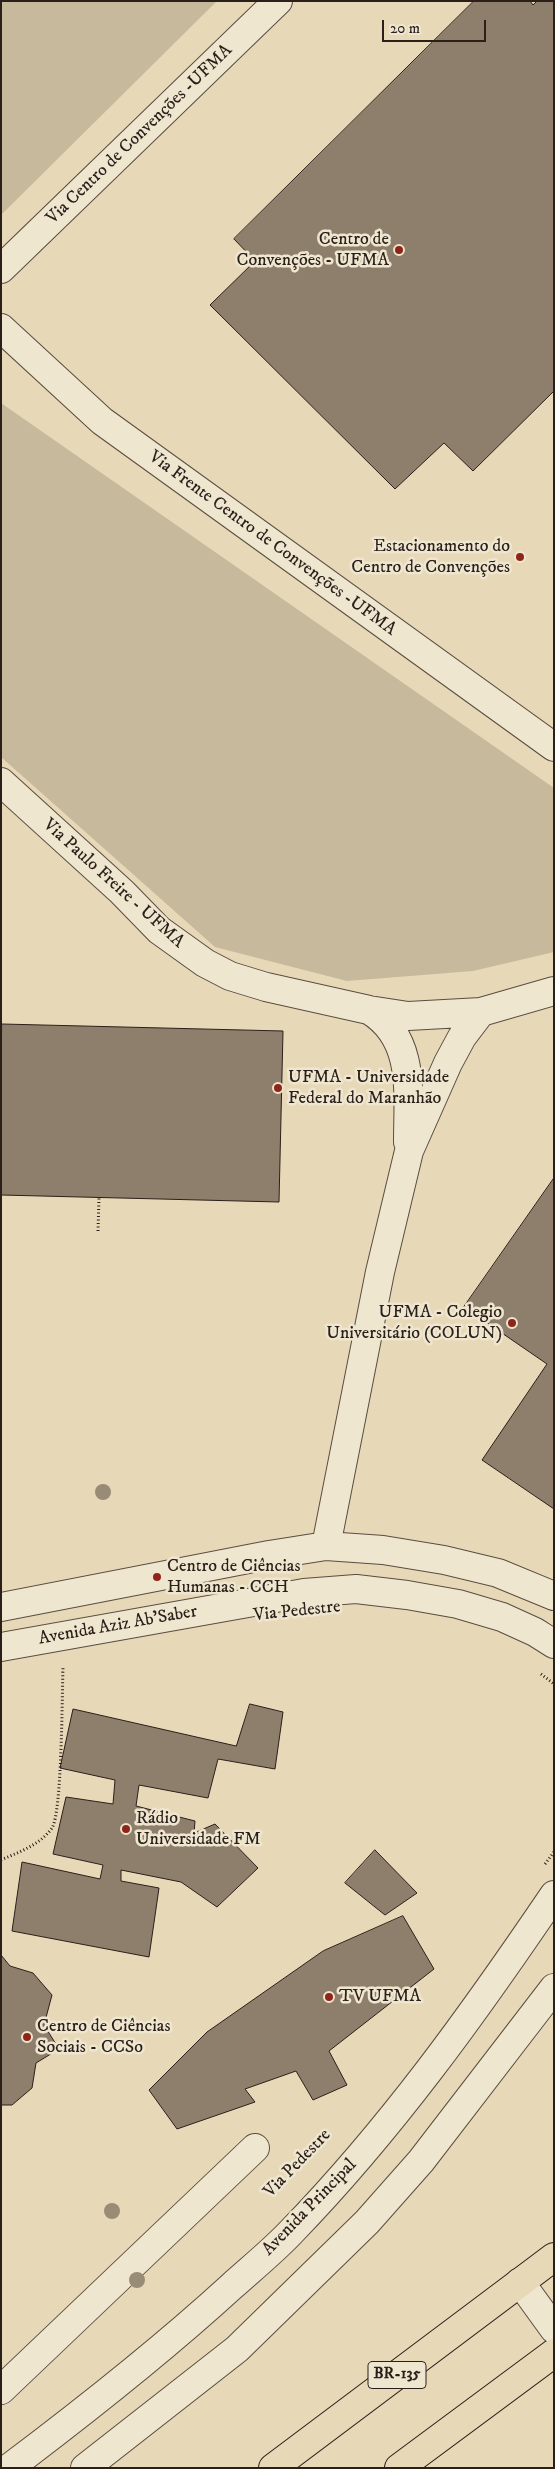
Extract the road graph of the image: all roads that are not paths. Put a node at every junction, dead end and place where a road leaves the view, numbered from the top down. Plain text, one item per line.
1 (278, 1) edge
2 (1, 269) edge
3 (1, 328) edge
4 (554, 747) edge
5 (1, 782) edge
6 (554, 990) edge
7 (369, 1010) junction
8 (481, 1012) junction
9 (408, 1150) junction
10 (326, 1546) junction
11 (554, 1596) edge
12 (1, 1607) edge
13 (554, 1644) edge
14 (1, 1647) edge
15 (554, 1895) edge
16 (554, 1988) edge
17 (256, 2148) dead end
18 (554, 2257) edge
19 (520, 2282) junction
20 (554, 2329) edge
21 (554, 2353) edge
22 (1, 2390) edge
23 (9, 2468) edge
24 (85, 2468) edge
25 (273, 2468) edge
26 (399, 2468) edge

1 - 2 street, Via Centro de Convenções -UFMA
3 - 4 street, Via Frente Centro de Convenções -UFMA
5 - 7 street, Via Paulo Freire - UFMA
6 - 8 street, Via Paulo Freire - UFMA
7 - 8 street, Via Paulo Freire - UFMA
7 - 9 street
8 - 9 street
9 - 10 street
10 - 11 street
10 - 12 street
13 - 14 street, Avenida Aziz Ab'Saber
15 - 23 street, Avenida Principal
16 - 24 street
17 - 22 street
18 - 19 highway, BR-135
19 - 20 street
19 - 25 highway, BR-135
21 - 26 highway

